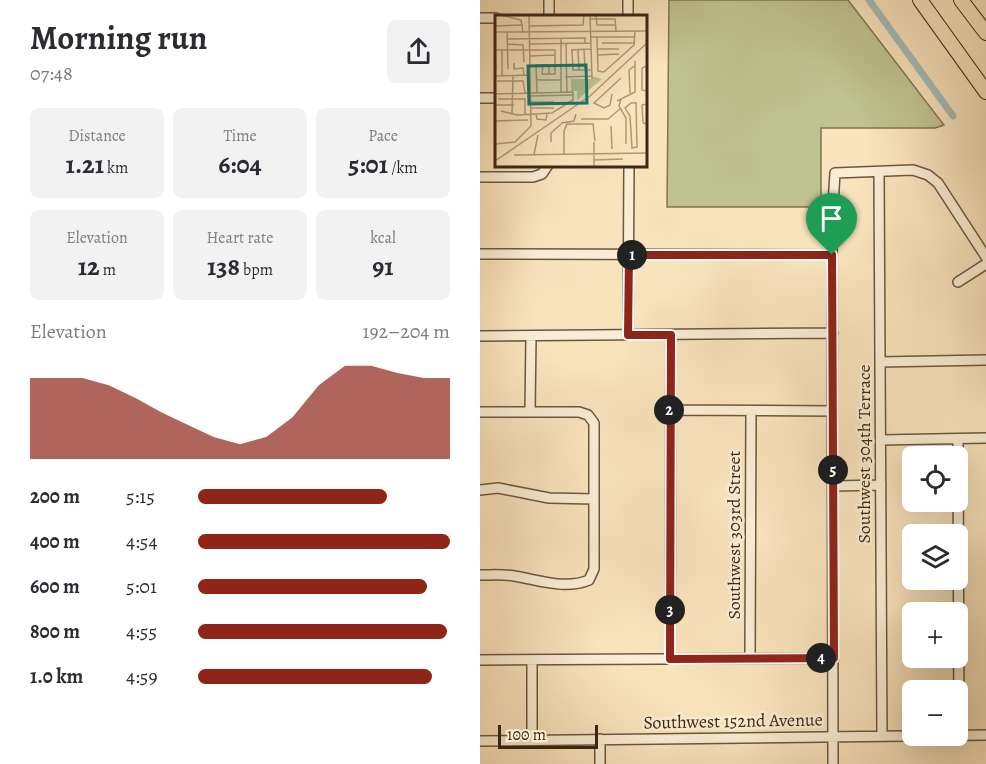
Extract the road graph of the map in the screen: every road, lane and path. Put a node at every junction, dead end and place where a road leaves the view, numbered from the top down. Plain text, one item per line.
1 (920, 0) edge
2 (961, 0) edge
3 (986, 33) edge
4 (986, 92) edge
5 (628, 166) edge
6 (545, 169) edge
7 (879, 172) junction
8 (480, 177) edge
9 (480, 254) edge
10 (629, 255) junction
11 (832, 255) junction
12 (986, 257) edge
13 (986, 264) edge
14 (958, 282) dead end
15 (833, 333) junction
16 (628, 335) junction
17 (671, 335) junction
18 (480, 336) edge
19 (531, 336) junction
20 (986, 360) edge
21 (880, 362) junction
22 (669, 410) junction
23 (531, 411) junction
24 (751, 411) junction
25 (833, 411) junction
26 (480, 412) edge
27 (986, 438) edge
28 (958, 439) junction
29 (881, 440) junction
30 (881, 485) junction
31 (833, 486) junction
32 (480, 490) edge
33 (594, 499) junction
34 (480, 575) edge
35 (750, 658) junction
36 (834, 658) junction
37 (670, 659) junction
38 (480, 660) edge
39 (532, 661) junction
40 (959, 680) edge
41 (986, 735) edge
42 (882, 736) junction
43 (902, 736) edge
44 (968, 736) edge
45 (833, 737) junction
46 (600, 739) junction
47 (531, 740) junction
48 (480, 741) edge
49 (600, 764) edge
50 (833, 764) edge

1 - 4 highway
2 - 3 highway
5 - 10 street
6 - 8 street
7 - 11 street
7 - 12 street
7 - 21 street, Southwest 304th Terrace
9 - 10 street
10 - 11 street
10 - 16 street
11 - 15 street
13 - 14 street
15 - 17 street
15 - 25 street
16 - 17 street
16 - 19 street
17 - 22 street
18 - 19 street
19 - 23 street
20 - 21 street
21 - 29 street, Southwest 304th Terrace
22 - 24 street
22 - 37 street
23 - 26 street
23 - 33 street
24 - 25 street
24 - 35 street, Southwest 303rd Street
25 - 31 street
27 - 28 street
28 - 29 street
28 - 40 street
29 - 30 street, Southwest 304th Terrace
30 - 31 street
30 - 42 street, Southwest 304th Terrace
31 - 36 street
32 - 33 street
33 - 34 street
35 - 36 street
35 - 37 street
36 - 45 street
37 - 39 street
38 - 39 street
39 - 47 street
41 - 44 street, Southwest 152nd Avenue
42 - 43 street, Southwest 152nd Avenue
42 - 45 street, Southwest 152nd Avenue
45 - 46 street, Southwest 152nd Avenue
45 - 50 street
46 - 47 street, Southwest 152nd Avenue
46 - 49 street
47 - 48 street, Southwest 152nd Avenue

